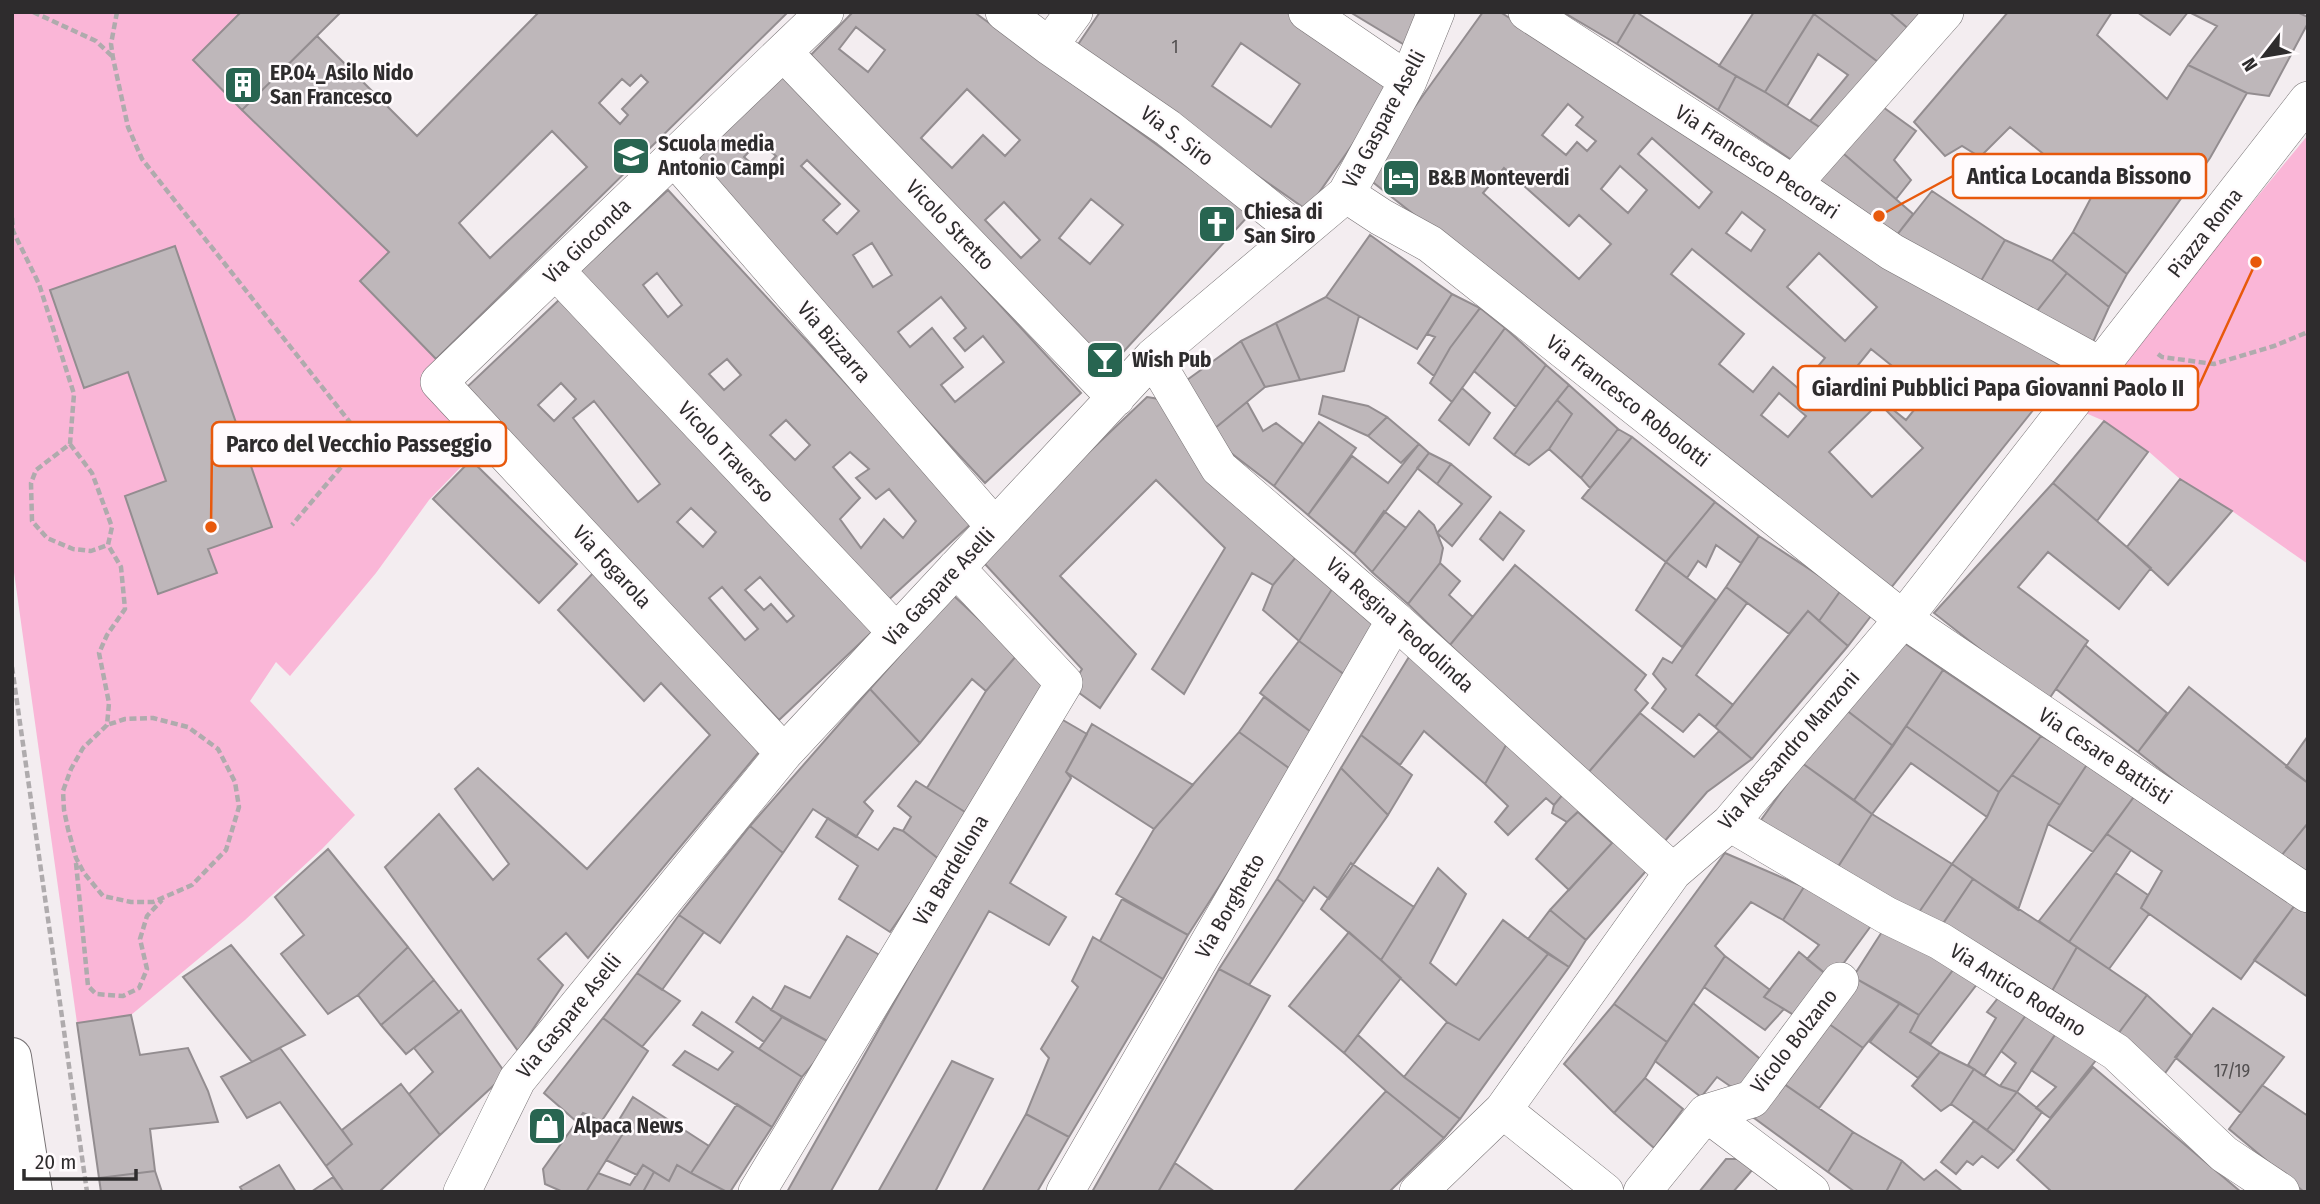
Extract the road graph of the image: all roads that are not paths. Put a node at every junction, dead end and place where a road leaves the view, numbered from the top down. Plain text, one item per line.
1 (825, 12) edge
2 (1004, 12) edge
3 (1074, 12) edge
4 (1307, 12) edge
5 (1436, 12) edge
6 (1527, 12) edge
7 (1945, 12) edge
8 (1049, 46) junction
9 (784, 53) junction
10 (1408, 81) junction
11 (2308, 100) edge
12 (674, 157) junction
13 (1793, 184) junction
14 (1346, 194) junction
15 (1300, 233) junction
16 (556, 271) junction
17 (1153, 358) junction
18 (2101, 366) junction
19 (439, 382) joint
20 (1116, 398) junction
21 (995, 527) junction
22 (956, 568) junction
23 (1903, 619) junction
24 (1395, 620) junction
25 (896, 632) junction
26 (784, 752) junction
27 (1730, 823) junction
28 (1673, 872) junction
29 (2308, 894) edge
30 (1840, 981) dead end
31 (12, 1057) edge
32 (1503, 1110) junction
33 (1706, 1113) junction
34 (463, 1191) edge
35 (33, 1192) edge
36 (757, 1192) edge
37 (1065, 1192) edge
38 (1418, 1192) edge
39 (1605, 1192) edge
40 (1642, 1192) edge
41 (1811, 1192) edge
42 (2281, 1192) edge

1 - 9 street, Via Gioconda
2 - 8 street, Via S. Siro
3 - 8 street
4 - 10 street
5 - 10 street, Via Gaspare Aselli
6 - 13 street, Via Francesco Pecorari
7 - 13 street
8 - 15 street, Via S. Siro
9 - 12 street, Via Gioconda
9 - 20 street, Vicolo Stretto
10 - 14 street, Via Gaspare Aselli
11 - 18 street, Piazza Roma
12 - 16 street, Via Gioconda
12 - 21 street, Via Bizzarra
13 - 18 street, Via Francesco Pecorari
14 - 15 street, Via Gaspare Aselli
14 - 23 street, Via Francesco Robolotti
15 - 17 street, Via Gaspare Aselli
16 - 19 street, Via Gioconda
16 - 25 street, Vicolo Traverso
17 - 20 street, Via Gaspare Aselli
17 - 24 street, Via Regina Teodolinda
18 - 23 street, Via Alessandro Manzoni
19 - 26 street, Via Fogarola
20 - 21 street, Via Gaspare Aselli
21 - 22 street, Via Gaspare Aselli
22 - 25 street, Via Gaspare Aselli
22 - 36 street, Via Bardellona
23 - 27 street, Via Alessandro Manzoni
23 - 29 street, Via Cesare Battisti
24 - 28 street, Via Regina Teodolinda
24 - 37 street, Via Borghetto
25 - 26 street, Via Gaspare Aselli
26 - 34 street, Via Gaspare Aselli
27 - 28 street, Via Alessandro Manzoni
27 - 42 street, Via Antico Rodano
28 - 32 street, Via Alessandro Manzoni
30 - 33 street, Vicolo Bolzano
31 - 35 main road
32 - 38 street, Via Alessandro Manzoni
32 - 39 street
33 - 40 street
33 - 41 street

